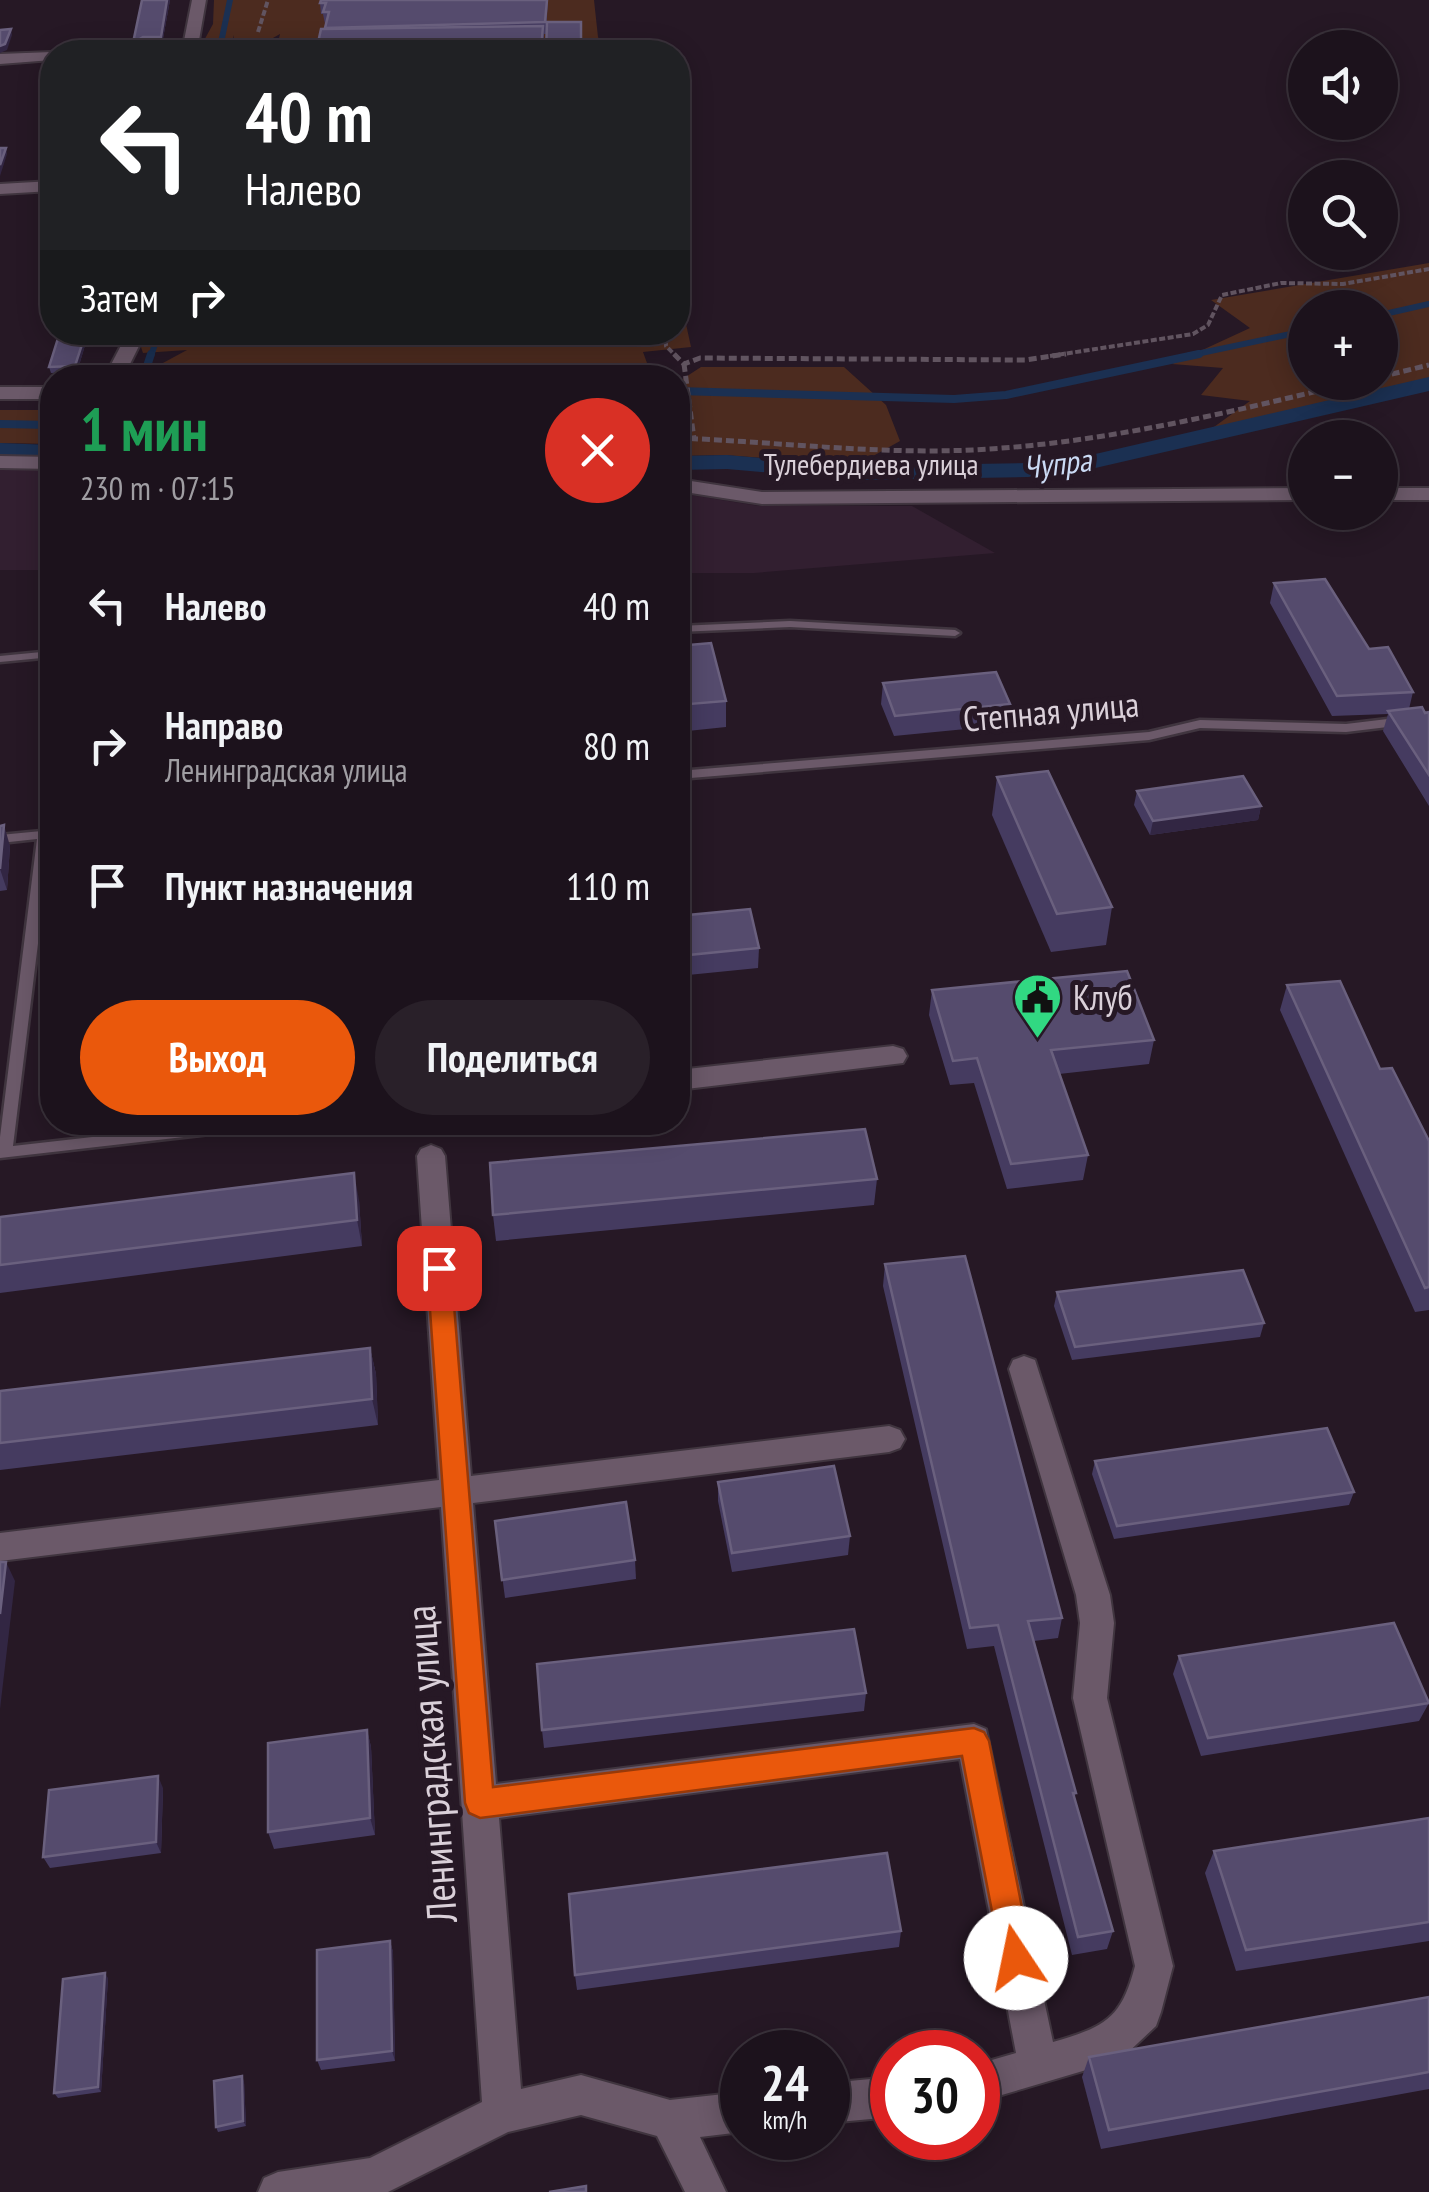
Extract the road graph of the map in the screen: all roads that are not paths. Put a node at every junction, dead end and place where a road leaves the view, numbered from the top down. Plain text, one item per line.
1 (199, 0) edge
2 (191, 40) edge
3 (40, 56) edge
4 (0, 58) edge
5 (40, 187) edge
6 (0, 189) edge
7 (0, 394) edge
8 (40, 394) edge
9 (0, 462) edge
10 (40, 464) edge
11 (690, 487) edge
12 (1288, 494) edge
13 (1398, 494) edge
14 (1429, 494) edge
15 (690, 629) edge
16 (955, 632) dead end
17 (40, 655) edge
18 (0, 659) edge
19 (1429, 718) edge
20 (690, 773) edge
21 (40, 835) edge
22 (0, 839) edge
23 (40, 889) edge
24 (893, 1056) dead end
25 (690, 1079) edge
26 (161, 1135) edge
27 (2, 1153) edge
28 (431, 1156) dead end
29 (1024, 1369) dead end
30 (889, 1439) dead end
31 (456, 1492) junction
32 (0, 1547) edge
33 (480, 1803) junction
34 (1038, 2066) junction
35 (1000, 2077) edge
36 (503, 2112) junction
37 (720, 2114) edge
38 (670, 2120) junction
39 (278, 2192) edge
40 (706, 2192) edge

1 - 2 street
3 - 4 street
5 - 6 street
7 - 8 street
9 - 10 street
11 - 12 street, Тулебердиева улица
13 - 14 street
15 - 16 lane
17 - 18 lane
19 - 20 lane, Степная улица
21 - 22 lane
23 - 27 lane
24 - 25 street
26 - 27 lane
28 - 31 street, Ленинградская улица
29 - 34 street
30 - 31 street
31 - 32 street
31 - 33 street, Ленинградская улица
33 - 34 street
33 - 36 street, Ленинградская улица
34 - 35 street
36 - 38 street
36 - 39 street
37 - 38 street
38 - 40 street

